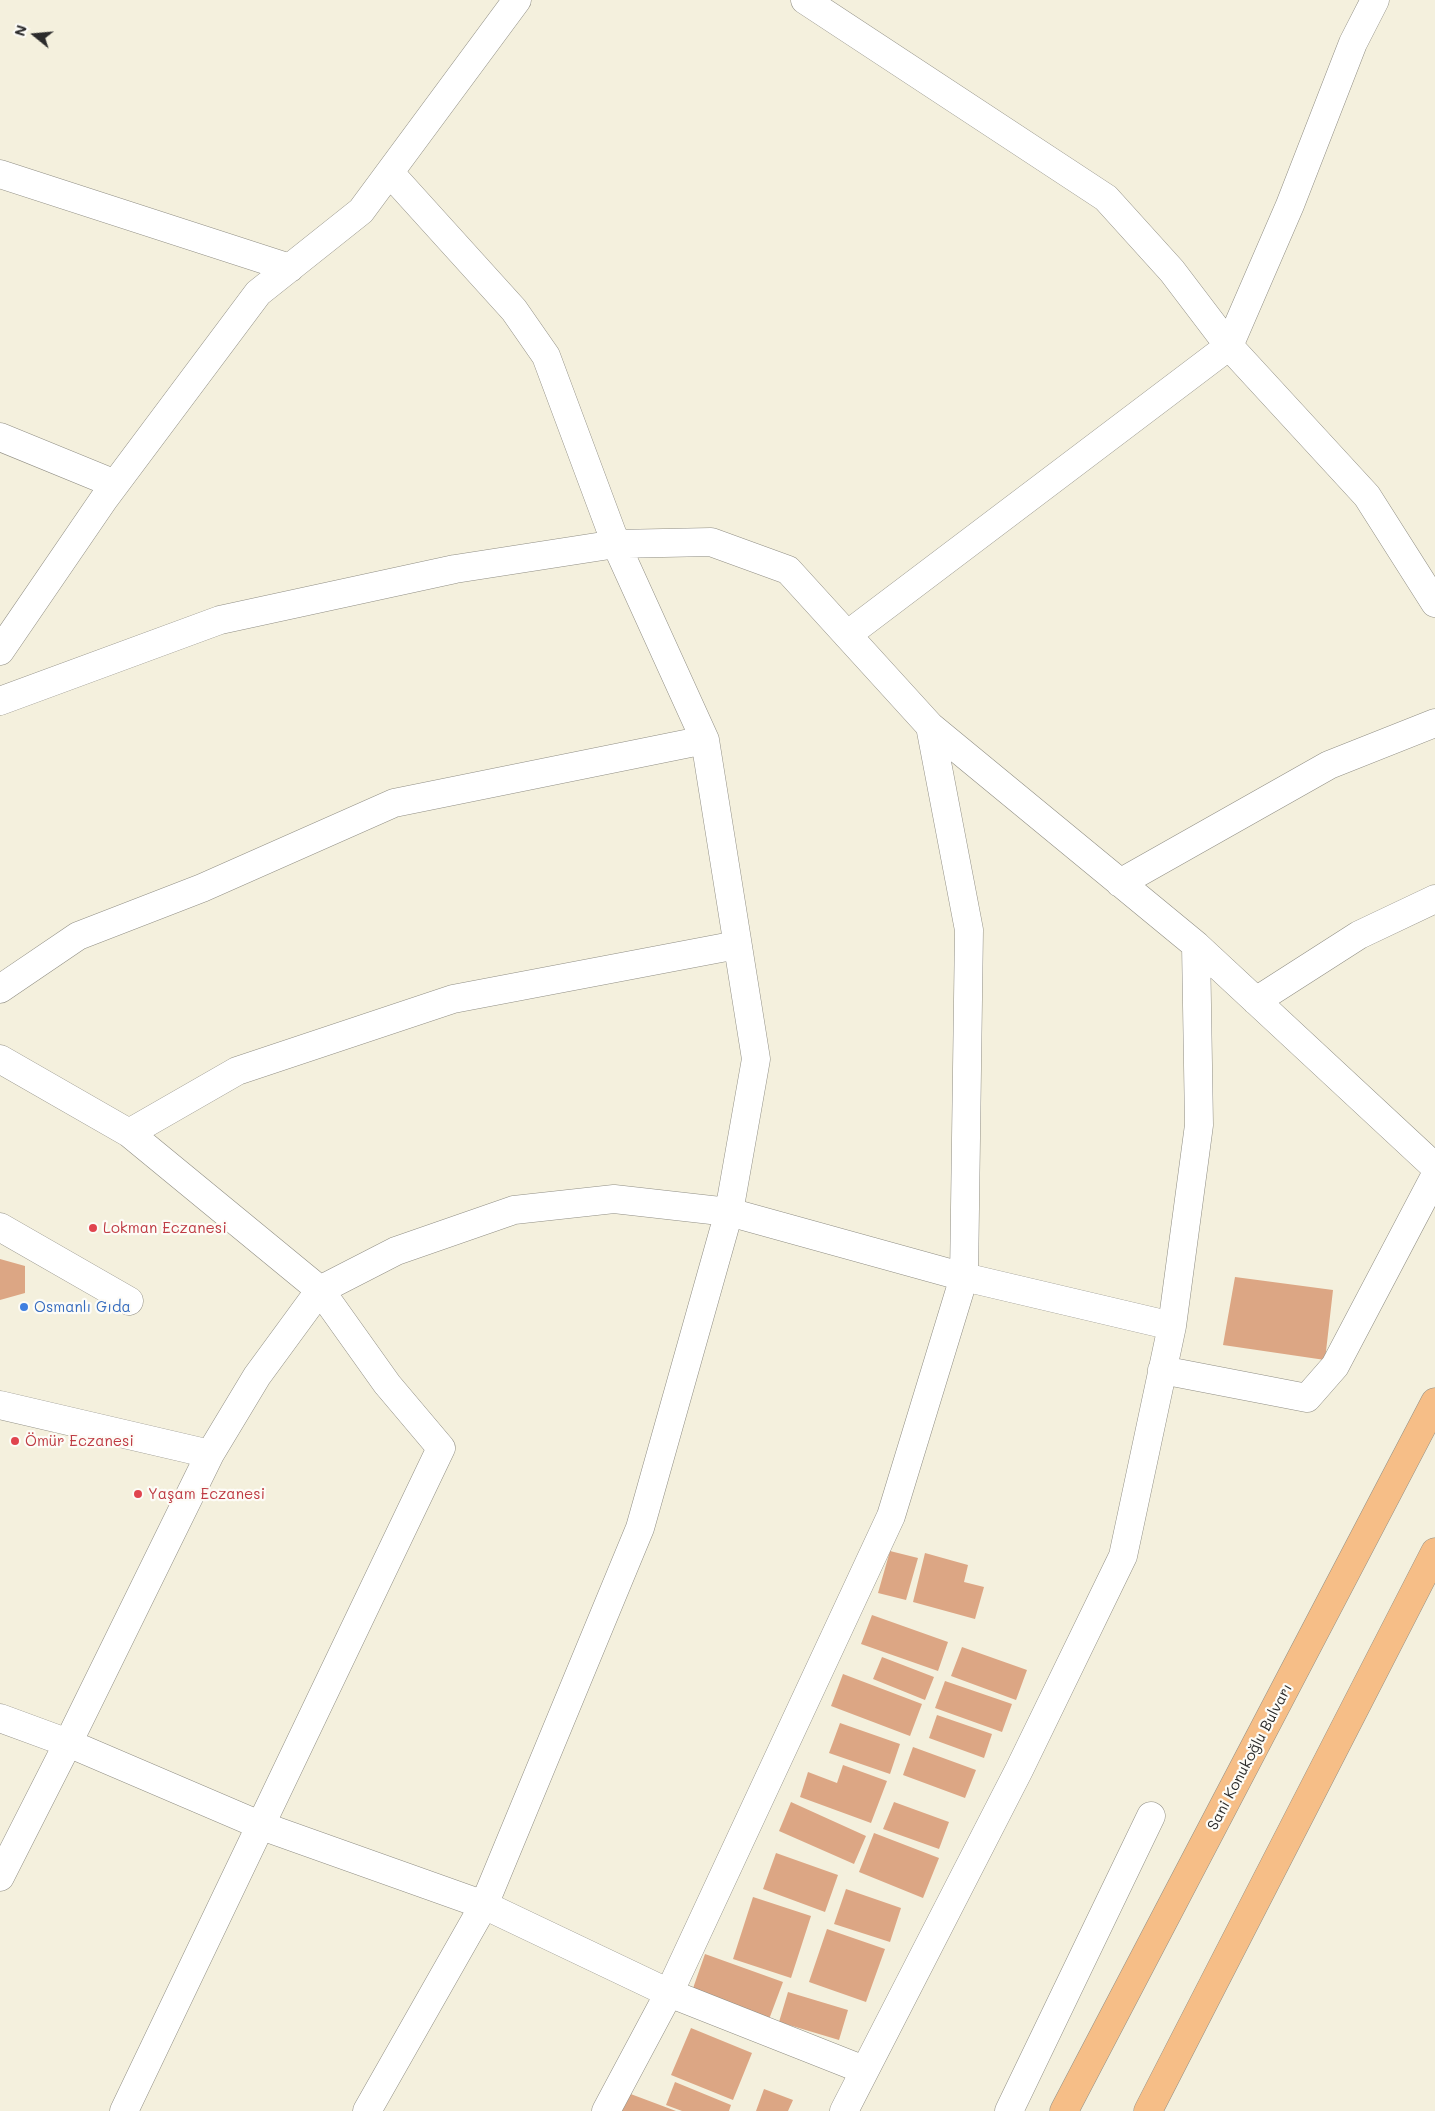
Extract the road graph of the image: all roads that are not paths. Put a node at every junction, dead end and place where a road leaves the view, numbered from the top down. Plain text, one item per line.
1 (517, 0) edge
2 (806, 0) edge
3 (1375, 0) edge
4 (390, 173) junction
5 (0, 174) edge
6 (290, 268) junction
7 (1229, 346) junction
8 (0, 438) edge
9 (115, 484) junction
10 (616, 544) junction
11 (1435, 603) edge
12 (848, 635) junction
13 (0, 651) edge
14 (0, 701) edge
15 (1435, 723) edge
16 (930, 726) junction
17 (706, 740) junction
18 (1120, 883) junction
19 (1435, 898) edge
20 (738, 945) junction
21 (1196, 945) junction
22 (0, 989) edge
23 (1256, 1001) junction
24 (0, 1059) edge
25 (129, 1133) junction
26 (1435, 1167) edge
27 (1435, 1176) edge
28 (729, 1212) junction
29 (0, 1227) edge
30 (964, 1277) junction
31 (320, 1290) junction
32 (129, 1301) dead end
33 (1172, 1326) junction
34 (1162, 1370) junction
35 (1435, 1382) edge
36 (1435, 1402) edge
37 (0, 1405) edge
38 (210, 1454) junction
39 (1394, 1482) junction
40 (1435, 1552) edge
41 (0, 1718) edge
42 (68, 1743) junction
43 (1151, 1816) dead end
44 (262, 1826) junction
45 (0, 1877) edge
46 (484, 1905) junction
47 (669, 1993) junction
48 (864, 2070) junction
49 (124, 2111) edge
50 (367, 2111) edge
51 (606, 2111) edge
52 (844, 2111) edge
53 (1009, 2111) edge
54 (1064, 2111) edge
55 (1148, 2111) edge

1 - 4 street
2 - 7 street
3 - 7 street
4 - 6 street
4 - 10 street
5 - 6 street
6 - 9 street
7 - 11 street
7 - 12 street
8 - 9 street
9 - 13 street
10 - 12 street
10 - 14 street
10 - 17 street
12 - 16 street
15 - 18 street
16 - 18 street
16 - 30 street
17 - 20 street
17 - 22 street
18 - 21 street
19 - 23 street
20 - 25 street
20 - 28 street
21 - 23 street
21 - 33 street
23 - 26 street
24 - 25 street
25 - 31 street
27 - 34 street
28 - 30 street
28 - 31 street
28 - 46 street
29 - 32 street
30 - 33 street
30 - 47 street
31 - 38 street
31 - 44 street
33 - 34 street
34 - 48 street
35 - 39 highway
36 - 39 highway, Sani Konukoğlu Bulvarı
37 - 38 street
38 - 42 street
39 - 54 highway, Sani Konukoğlu Bulvarı
40 - 55 highway
41 - 42 street
42 - 44 street
42 - 45 street
43 - 53 street
44 - 46 street
44 - 49 street
46 - 47 street
46 - 50 street
47 - 48 street
47 - 51 street
48 - 52 street

